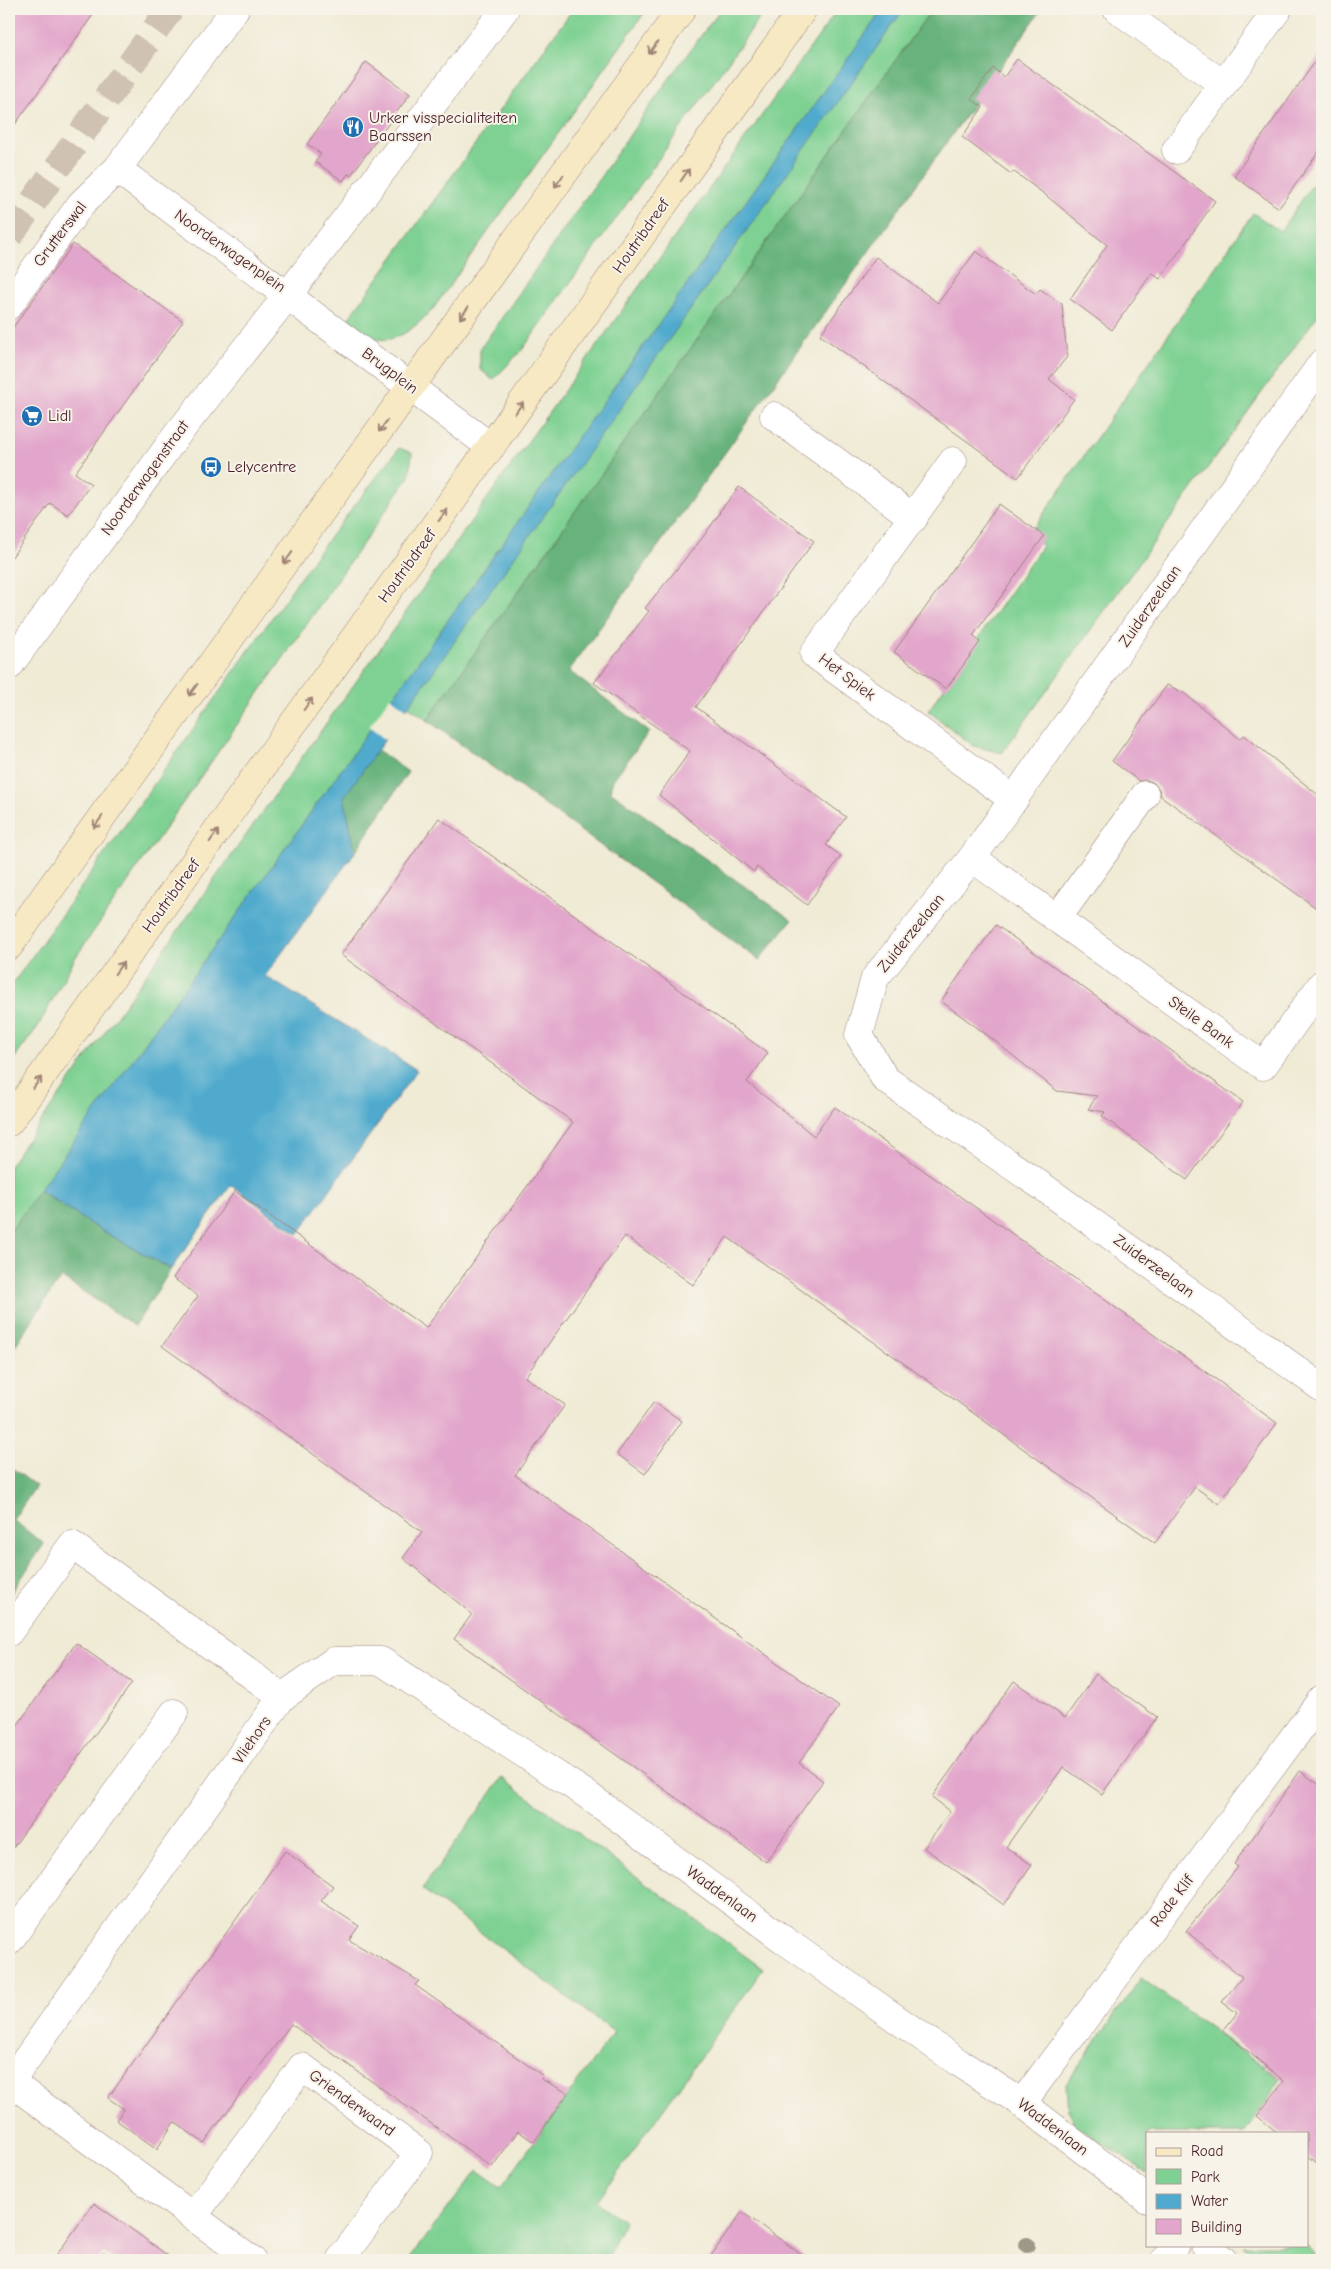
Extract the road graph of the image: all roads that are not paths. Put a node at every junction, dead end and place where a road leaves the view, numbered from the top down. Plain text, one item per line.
1 (235, 9) edge
2 (505, 9) edge
3 (682, 9) edge
4 (803, 9) edge
5 (1116, 9) edge
6 (1278, 9) edge
7 (1223, 84) junction
8 (1176, 150) dead end
9 (117, 168) junction
10 (288, 295) junction
11 (9, 305) edge
12 (1322, 363) edge
13 (411, 386) junction
14 (774, 416) dead end
15 (491, 447) junction
16 (953, 461) dead end
17 (914, 518) junction
18 (9, 666) edge
19 (1145, 795) dead end
20 (1014, 800) junction
21 (972, 858) junction
22 (1057, 919) junction
23 (9, 946) edge
24 (1322, 984) edge
25 (9, 1122) edge
26 (1322, 1388) edge
27 (9, 1632) edge
28 (282, 1697) junction
29 (1322, 1700) edge
30 (174, 1713) dead end
31 (9, 1941) edge
32 (9, 2083) edge
33 (1022, 2103) junction
34 (1146, 2198) edge
35 (193, 2217) junction
36 (1174, 2246) edge
37 (1206, 2246) edge
38 (252, 2260) edge
39 (340, 2260) edge
40 (1164, 2260) edge
41 (1223, 2260) edge

1 - 9 street
2 - 10 street, Noorderwagenplein
3 -> 13 main road
15 -> 4 main road, Houtribdreef
5 - 7 street
6 - 7 street
7 - 8 street
9 - 10 street, Noorderwagenplein
9 - 11 street, Grutterswal
10 - 13 street, Brugplein
10 - 18 street, Noorderwagenstraat
12 - 20 street, Zuiderzeelaan
13 - 15 street, Brugplein
13 -> 23 main road
14 - 17 street
25 -> 15 main road, Houtribdreef
16 - 17 street, Het Spiek
17 - 20 street, Het Spiek
19 - 22 street
20 - 21 street, Zuiderzeelaan
21 - 22 street, Steile Bank
21 - 26 street, Zuiderzeelaan
22 - 24 street, Steile Bank
27 - 28 street
28 - 32 street, Vliehors
28 - 33 street, Waddenlaan
29 - 33 street, Rode Klif
30 - 31 street
32 - 35 street
33 - 34 street, Waddenlaan
35 - 38 street
35 - 39 street, Grienderwaard
36 - 40 street
37 - 41 street

